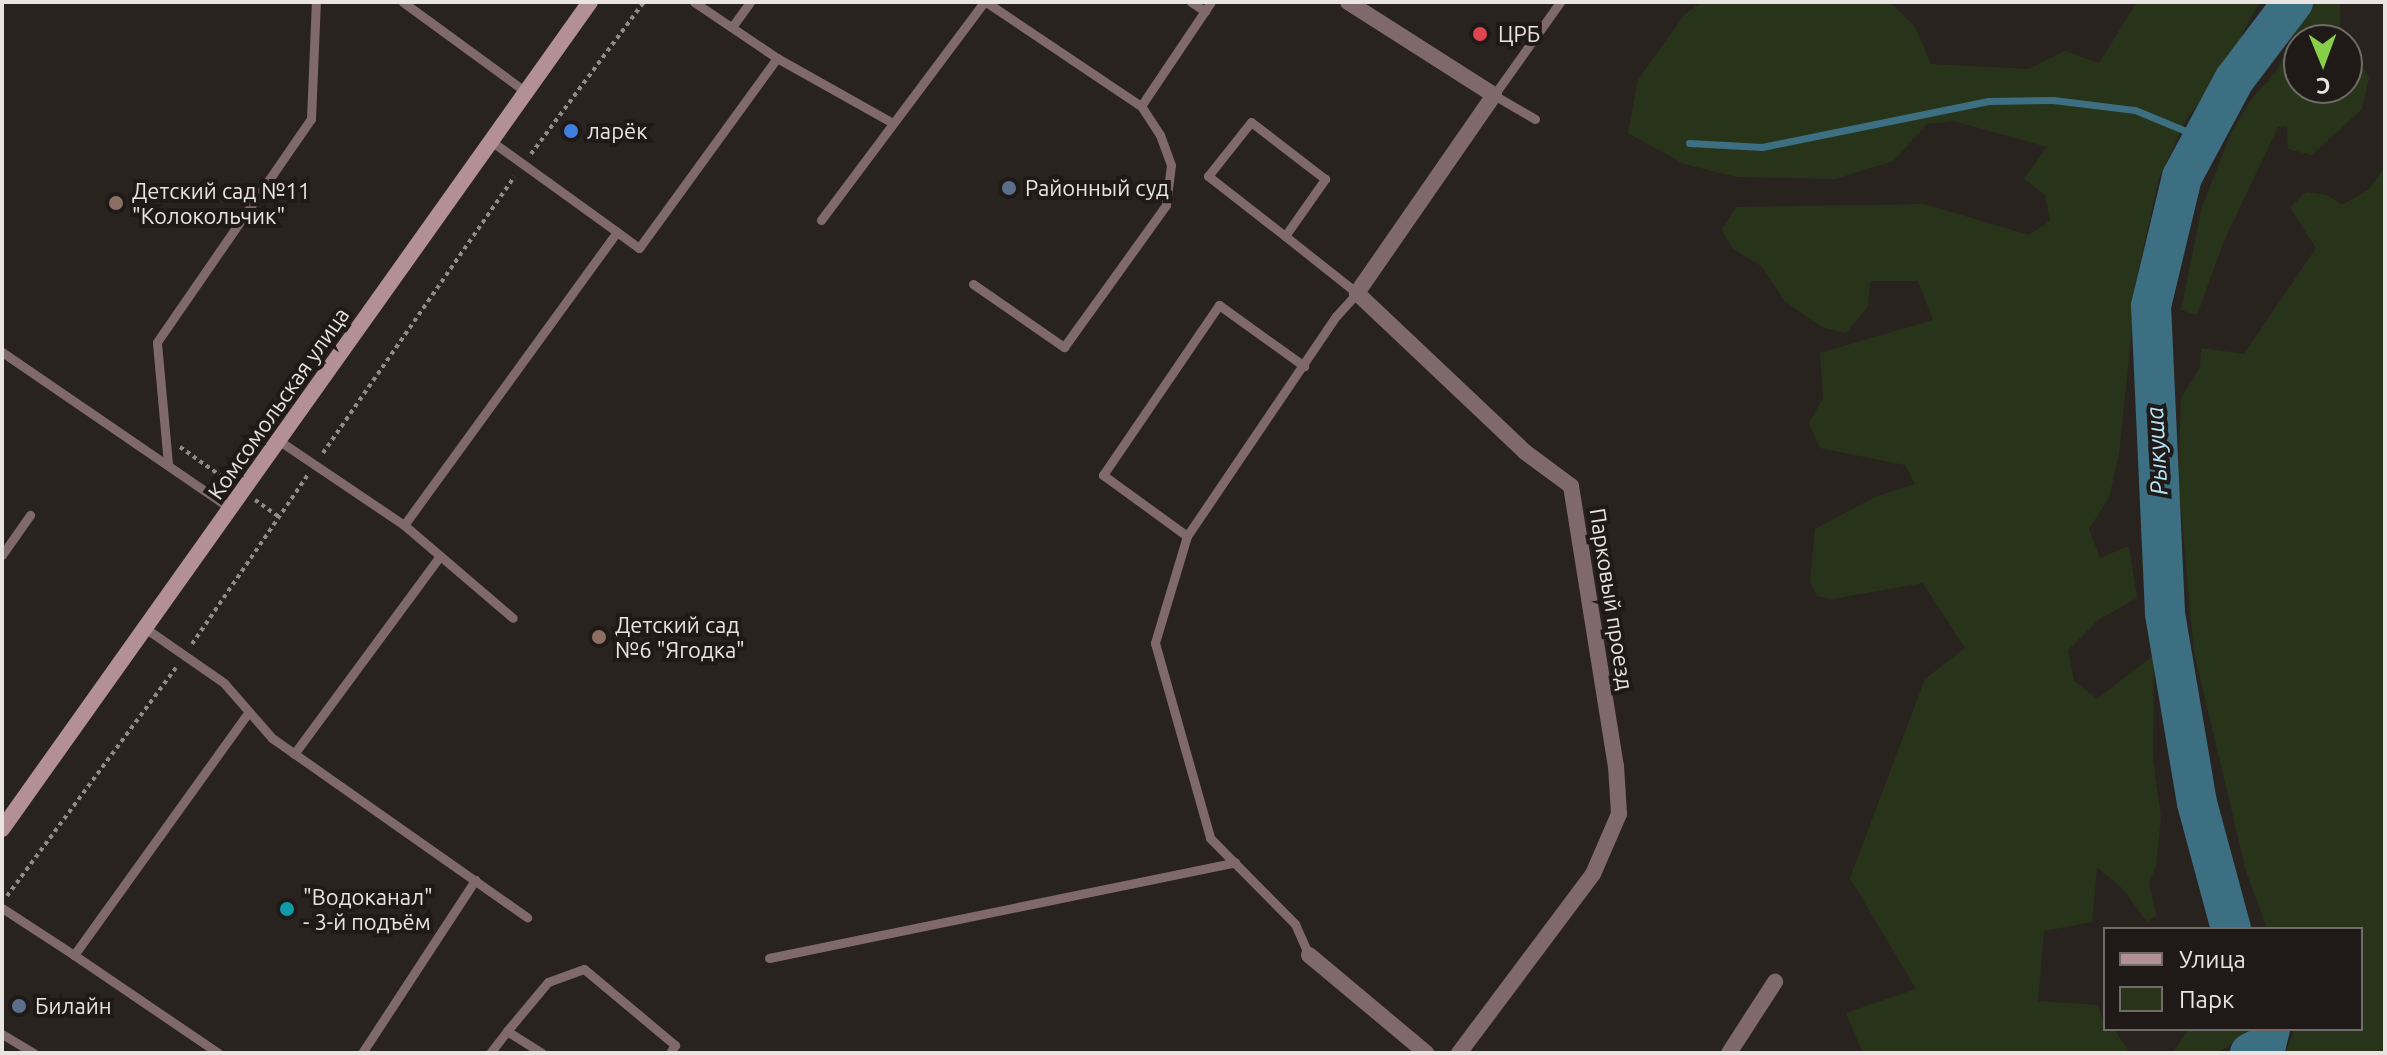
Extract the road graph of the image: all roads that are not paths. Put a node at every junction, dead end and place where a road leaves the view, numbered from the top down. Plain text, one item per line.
1 (316, 2) edge
2 (403, 2) edge
3 (590, 2) edge
4 (694, 2) edge
5 (750, 2) edge
6 (985, 2) edge
7 (1191, 2) edge
8 (1211, 2) edge
9 (1348, 2) edge
10 (1560, 2) edge
11 (1205, 11) junction
12 (732, 27) junction
13 (777, 58) junction
14 (526, 92) junction
15 (1494, 95) junction
16 (1141, 106) junction
17 (1535, 119) dead end
18 (893, 123) junction
19 (491, 141) junction
20 (821, 220) dead end
21 (617, 232) junction
22 (1285, 236) junction
23 (973, 284) dead end
24 (1357, 293) junction
25 (2, 352) edge
26 (1304, 366) junction
27 (278, 440) junction
28 (168, 464) junction
29 (230, 508) junction
30 (30, 515) dead end
31 (404, 525) junction
32 (1187, 536) junction
33 (6, 542) edge
34 (2, 555) edge
35 (440, 556) junction
36 (513, 618) dead end
37 (145, 628) junction
38 (247, 714) junction
39 (294, 754) junction
40 (2, 829) edge
41 (1235, 862) junction
42 (475, 880) junction
43 (2, 908) edge
44 (527, 917) dead end
45 (74, 955) junction
46 (1309, 955) joint
47 (769, 958) dead end
48 (1775, 982) dead end
49 (507, 1031) junction
50 (2, 1034) edge
51 (34, 1053) edge
52 (218, 1053) edge
53 (362, 1053) edge
54 (490, 1053) edge
55 (542, 1053) edge
56 (670, 1053) edge
57 (1426, 1053) edge
58 (1459, 1053) edge
59 (1729, 1053) edge

1 - 28 lane
2 - 14 lane
3 - 14 main road, Комсомольская улица
4 - 12 lane
5 - 12 lane
6 - 16 lane
6 - 18 lane
7 - 11 lane
8 - 11 lane
9 - 15 street
10 - 15 lane
11 - 16 lane
12 - 13 lane
13 - 18 lane
13 - 21 lane
14 - 19 main road, Комсомольская улица
15 - 17 lane
15 - 24 street
16 - 23 lane
18 - 20 lane
19 - 21 lane
19 - 27 main road, Комсомольская улица
21 - 31 lane
22 - 22 lane
22 - 24 lane
24 - 26 lane
24 - 58 street, Парковый проезд
25 - 28 lane
26 - 32 lane
26 - 32 lane
27 - 29 main road, Комсомольская улица
27 - 31 lane
28 - 29 lane
29 - 37 main road, Комсомольская улица
30 - 33 lane
31 - 35 lane
32 - 41 lane
33 - 34 lane
35 - 36 lane
35 - 39 lane
37 - 38 lane
37 - 40 main road, Комсомольская улица
38 - 39 lane
38 - 45 lane
39 - 42 lane
41 - 46 lane
41 - 47 lane
42 - 44 lane
42 - 53 lane
43 - 45 lane
45 - 52 lane
46 - 57 street
48 - 59 street
49 - 54 lane
49 - 55 lane
49 - 56 lane
50 - 51 lane

